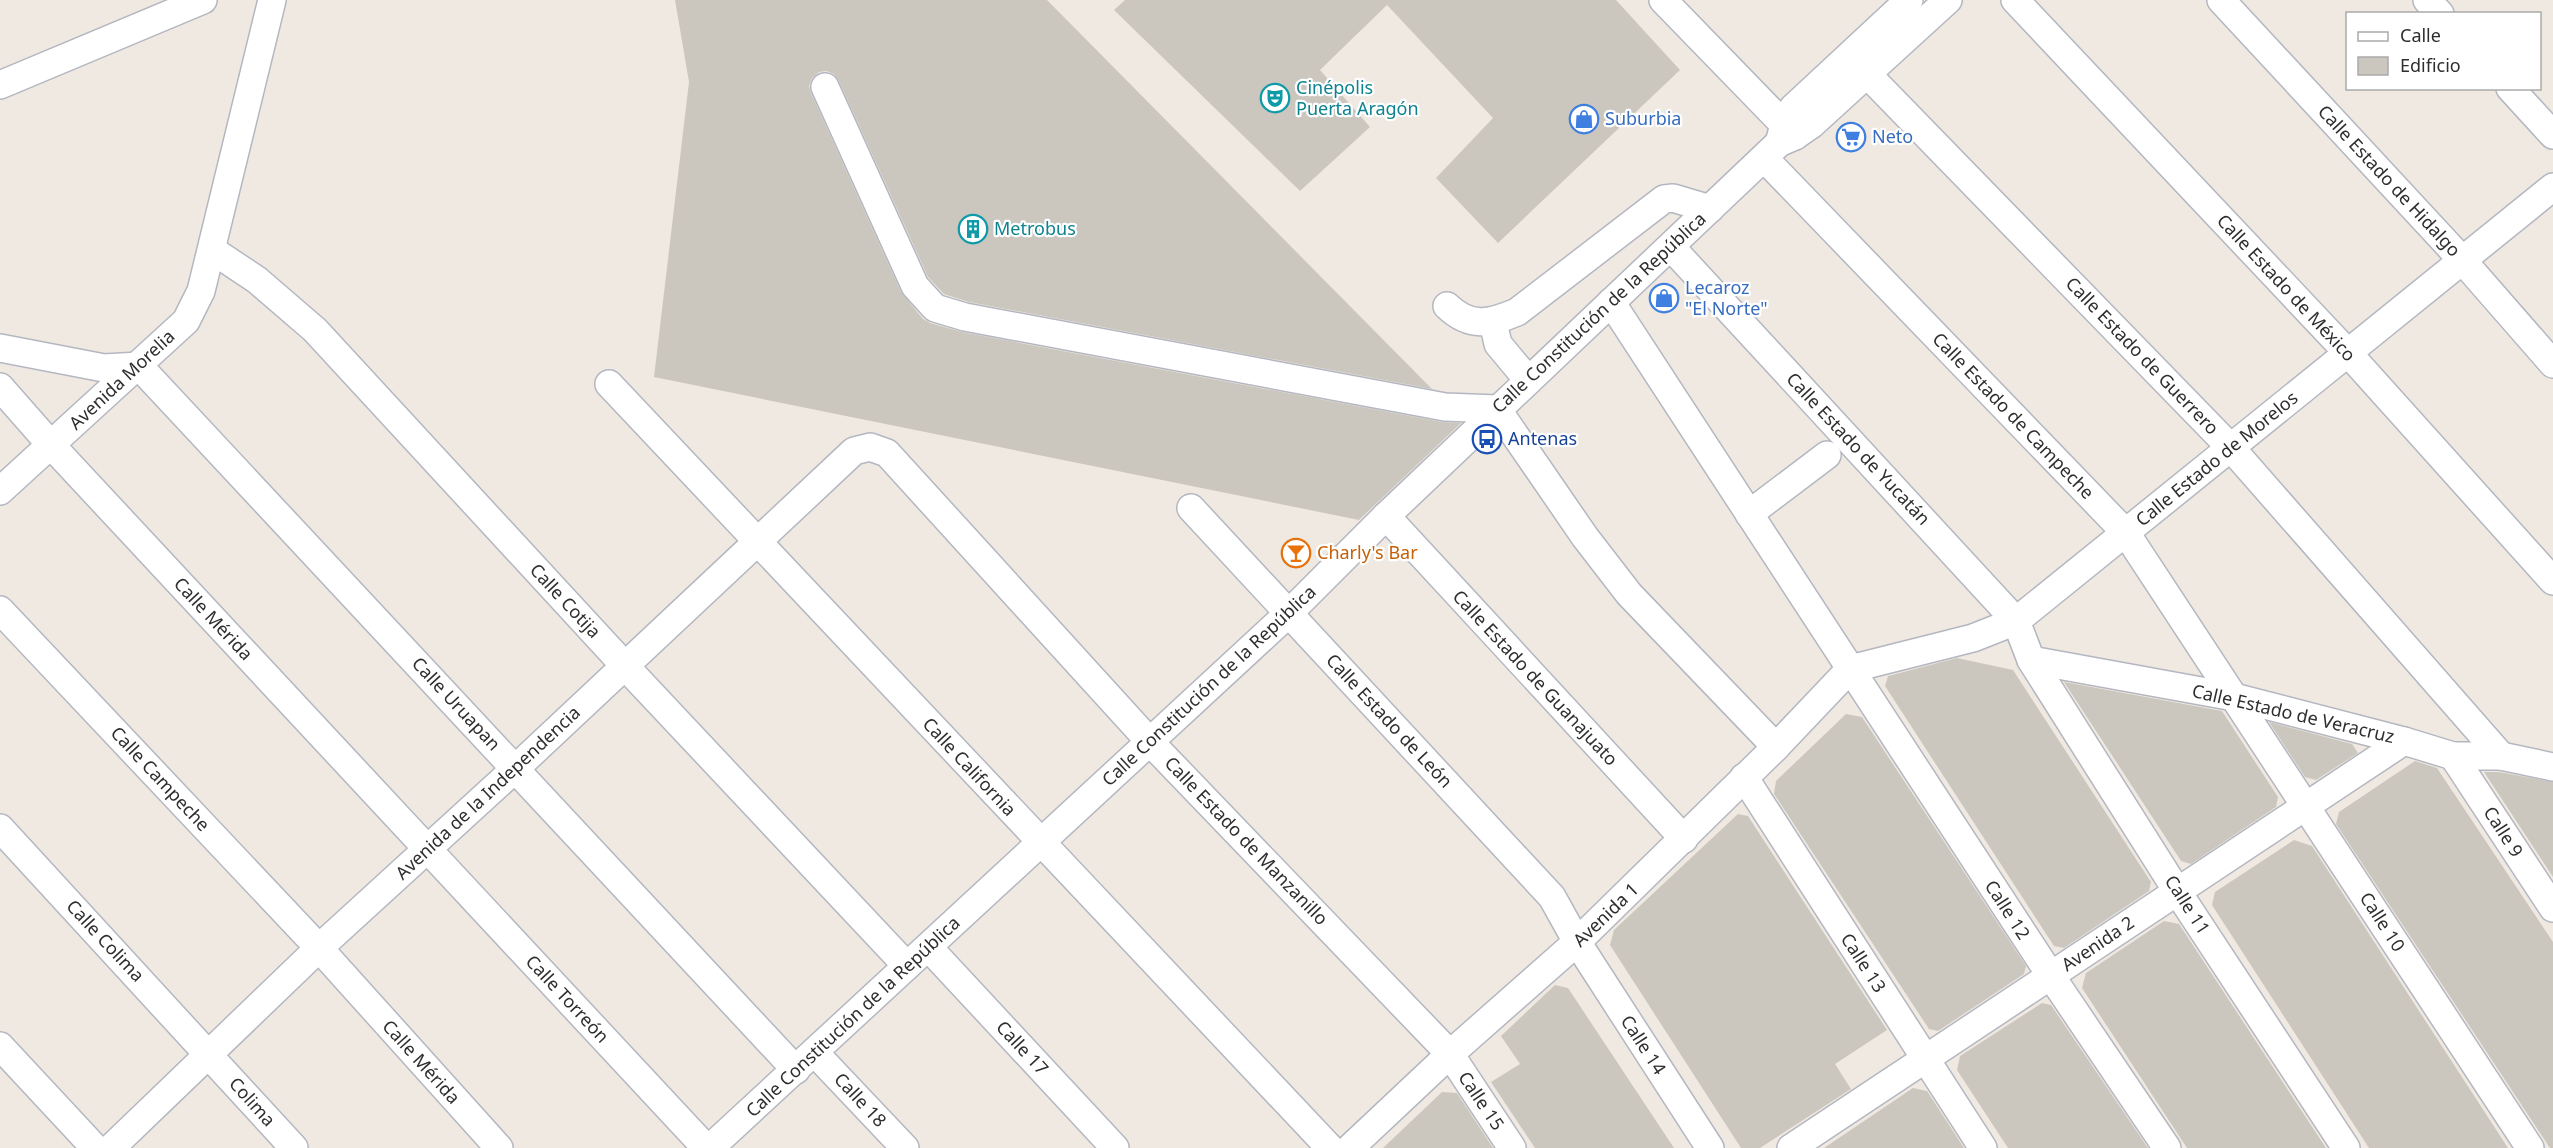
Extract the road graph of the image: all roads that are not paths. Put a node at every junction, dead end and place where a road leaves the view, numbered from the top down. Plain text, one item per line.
1 (203, 0) edge
2 (272, 0) edge
3 (1663, 0) edge
4 (1948, 0) edge
5 (2015, 0) edge
6 (2221, 0) edge
7 (2427, 0) edge
8 (1910, 7) edge
9 (1879, 12) edge
10 (2438, 12) edge
11 (1898, 45) junction
12 (1867, 74) junction
13 (0, 86) edge
14 (825, 87) dead end
15 (2512, 90) edge
16 (2553, 135) edge
17 (1781, 141) junction
18 (2553, 187) edge
19 (1710, 209) junction
20 (1671, 247) junction
21 (212, 250) junction
22 (2463, 261) junction
23 (1611, 302) junction
24 (1447, 306) dead end
25 (1493, 322) junction
26 (0, 348) edge
27 (2348, 353) junction
28 (2553, 364) edge
29 (139, 366) junction
30 (1528, 380) junction
31 (609, 384) dead end
32 (0, 387) edge
33 (1497, 409) junction
34 (51, 445) junction
35 (870, 447) joint
36 (2232, 449) junction
37 (1827, 455) dead end
38 (0, 491) edge
39 (1191, 508) dead end
40 (1749, 514) junction
41 (1386, 516) junction
42 (2126, 532) junction
43 (758, 540) junction
44 (2553, 581) edge
45 (0, 609) edge
46 (1289, 613) junction
47 (2016, 621) junction
48 (2031, 660) junction
49 (625, 666) junction
50 (1850, 669) junction
51 (2234, 697) junction
52 (2404, 741) junction
53 (1151, 743) junction
54 (1776, 747) junction
55 (2453, 756) junction
56 (2501, 756) junction
57 (2553, 766) edge
58 (516, 768) junction
59 (1744, 777) junction
60 (2305, 806) junction
61 (0, 828) edge
62 (1684, 840) junction
63 (1040, 843) junction
64 (428, 849) junction
65 (2177, 891) junction
66 (2553, 908) edge
67 (1577, 942) junction
68 (319, 948) junction
69 (929, 948) junction
70 (907, 966) junction
71 (2051, 975) junction
72 (0, 1046) edge
73 (1450, 1054) junction
74 (209, 1055) junction
75 (1925, 1059) junction
76 (806, 1061) junction
77 (95, 1148) edge
78 (111, 1148) edge
79 (294, 1148) edge
80 (499, 1148) edge
81 (708, 1148) edge
82 (905, 1148) edge
83 (1115, 1148) edge
84 (1330, 1148) edge
85 (1350, 1148) edge
86 (1512, 1148) edge
87 (1710, 1148) edge
88 (1791, 1148) edge
89 (1983, 1148) edge
90 (2168, 1148) edge
91 (2346, 1148) edge
92 (2530, 1148) edge

1 - 13 street
2 - 21 street, Avenida Morelia
3 - 17 street, Calle Estado de Campeche
4 - 8 street, Calle Constitución de la República
5 - 27 street, Calle Estado de México
6 - 22 street, Calle Estado de Hidalgo
7 - 10 street
8 - 9 street, Calle Constitución de la República
8 - 11 street, Calle Constitución de la República
9 - 11 street
9 - 17 street, Calle Constitución de la República
11 - 12 street, Calle Constitución de la República
12 - 17 street, Calle Constitución de la República
12 - 36 street, Calle Estado de Guerrero
14 - 33 street
15 - 16 street
17 - 19 street, Calle Constitución de la República
17 - 42 street, Calle Estado de Campeche
18 - 22 street, Calle Estado de Morelos
19 - 20 street, Calle Constitución de la República
19 - 25 street
20 - 23 street, Calle Constitución de la República
20 - 47 street, Calle Estado de Yucatán
21 - 29 street, Avenida Morelia
21 - 49 street, Calle Cotija
22 - 27 street, Calle Estado de Morelos
22 - 28 street, Calle Estado de Hidalgo
23 - 30 street, Calle Constitución de la República
23 - 40 street
24 - 25 street
25 - 30 street
26 - 29 street
27 - 36 street, Calle Estado de Morelos
27 - 44 street, Calle Estado de México
29 - 34 street, Avenida Morelia
29 - 58 street, Calle Uruapan
30 - 33 street, Calle Constitución de la República
31 - 43 street, Calle California
32 - 34 street, Calle Mérida
33 - 41 street, Calle Constitución de la República
33 - 54 street
34 - 38 street, Avenida Morelia
34 - 64 street, Calle Mérida
35 - 43 street, Avenida de la Independencia
35 - 53 street, Calle Estado de Manzanillo
36 - 42 street, Calle Estado de Morelos
36 - 56 street, Calle Estado de Guerrero
37 - 40 street
39 - 46 street, Calle Estado de León
40 - 50 street
41 - 46 street, Calle Constitución de la República
41 - 62 street, Calle Estado de Guanajuato
42 - 47 street, Calle Estado de Morelos
42 - 51 street, Calle Estado de Campeche
43 - 49 street, Avenida de la Independencia
43 - 63 street, Calle California
45 - 68 street, Calle Campeche
46 - 53 street, Calle Constitución de la República
46 - 67 street, Calle Estado de León
47 - 48 street, Calle Estado de Yucatán
47 - 50 street, Calle Estado de Morelos
48 - 51 street, Calle Estado de Veracruz
48 - 65 street, Calle 11
49 - 58 street, Avenida de la Independencia
49 - 70 street, Calle Cotija
50 - 54 street, Avenida 1
50 - 71 street, Calle 12
51 - 52 street, Calle Estado de Veracruz
51 - 60 street, Calle 10
52 - 55 street, Calle Estado de Veracruz
52 - 60 street, Avenida 2
53 - 63 street, Calle Constitución de la República
53 - 73 street, Calle Estado de Manzanillo
54 - 59 street, Avenida 1
55 - 56 street, Calle Estado de Veracruz
55 - 66 street, Calle 9
56 - 57 street, Calle Estado de Veracruz
58 - 64 street, Avenida de la Independencia
58 - 76 street, Calle Uruapan
59 - 62 street, Avenida 1
59 - 75 street, Calle 13
60 - 65 street, Avenida 2
60 - 92 street, Calle 10
61 - 74 street, Calle Colima
62 - 67 street, Avenida 1
63 - 69 street, Calle Constitución de la República
63 - 84 street, Calle California
64 - 68 street, Avenida de la Independencia
64 - 81 street, Calle Torreón
65 - 71 street, Avenida 2
65 - 91 street, Calle 11
67 - 73 street, Avenida 1
67 - 87 street, Calle 14
68 - 74 street, Avenida de la Independencia
68 - 80 street, Calle Mérida
69 - 70 street, Calle Constitución de la República
69 - 83 street, Calle 17
70 - 76 street, Calle Constitución de la República
71 - 75 street, Avenida 2
71 - 90 street, Calle 12
72 - 77 street
73 - 85 street, Avenida 1
73 - 86 street, Calle 15
74 - 78 street, Avenida de la Independencia
74 - 79 street, Colima
75 - 88 street, Avenida 2
75 - 89 street, Calle 13
76 - 81 street, Calle Constitución de la República
76 - 82 street, Calle 18

